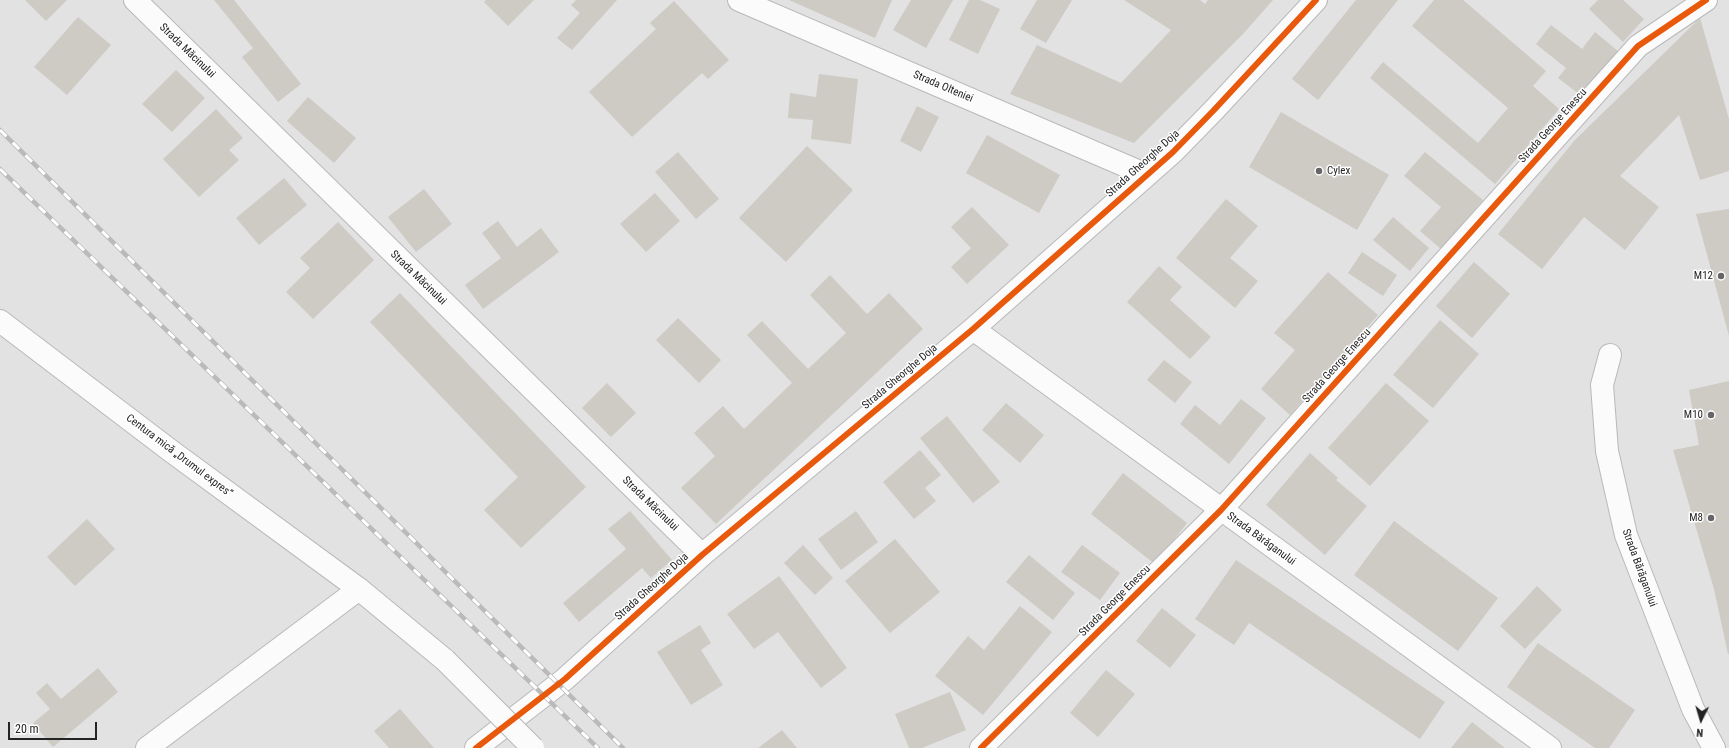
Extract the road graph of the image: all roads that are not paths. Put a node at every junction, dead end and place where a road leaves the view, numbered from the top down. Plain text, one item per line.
1 (135, 0) edge
2 (739, 0) edge
3 (1316, 0) edge
4 (1706, 0) edge
5 (1147, 175) junction
6 (0, 321) edge
7 (973, 329) junction
8 (1610, 355) dead end
9 (1221, 510) junction
10 (702, 555) junction
11 (359, 589) junction
12 (147, 748) edge
13 (476, 748) edge
14 (533, 748) edge
15 (981, 748) edge
16 (1550, 748) edge
17 (1714, 748) edge

1 - 10 street, Strada Măcinului
2 - 5 street, Strada Olteniei
3 - 5 street, Strada Gheorghe Doja
4 - 9 street, Strada George Enescu
5 - 7 street, Strada Gheorghe Doja
6 - 11 street, Centura mică „Drumul expres”
7 - 9 street, Strada Bărăganului
7 - 10 street, Strada Gheorghe Doja
8 - 17 street, Strada Bărăganului
9 - 15 street, Strada George Enescu
9 - 16 street, Strada Bărăganului
10 - 13 street, Strada Gheorghe Doja
11 - 12 street
11 - 14 street, Centura mică „Drumul expres”, bridge

